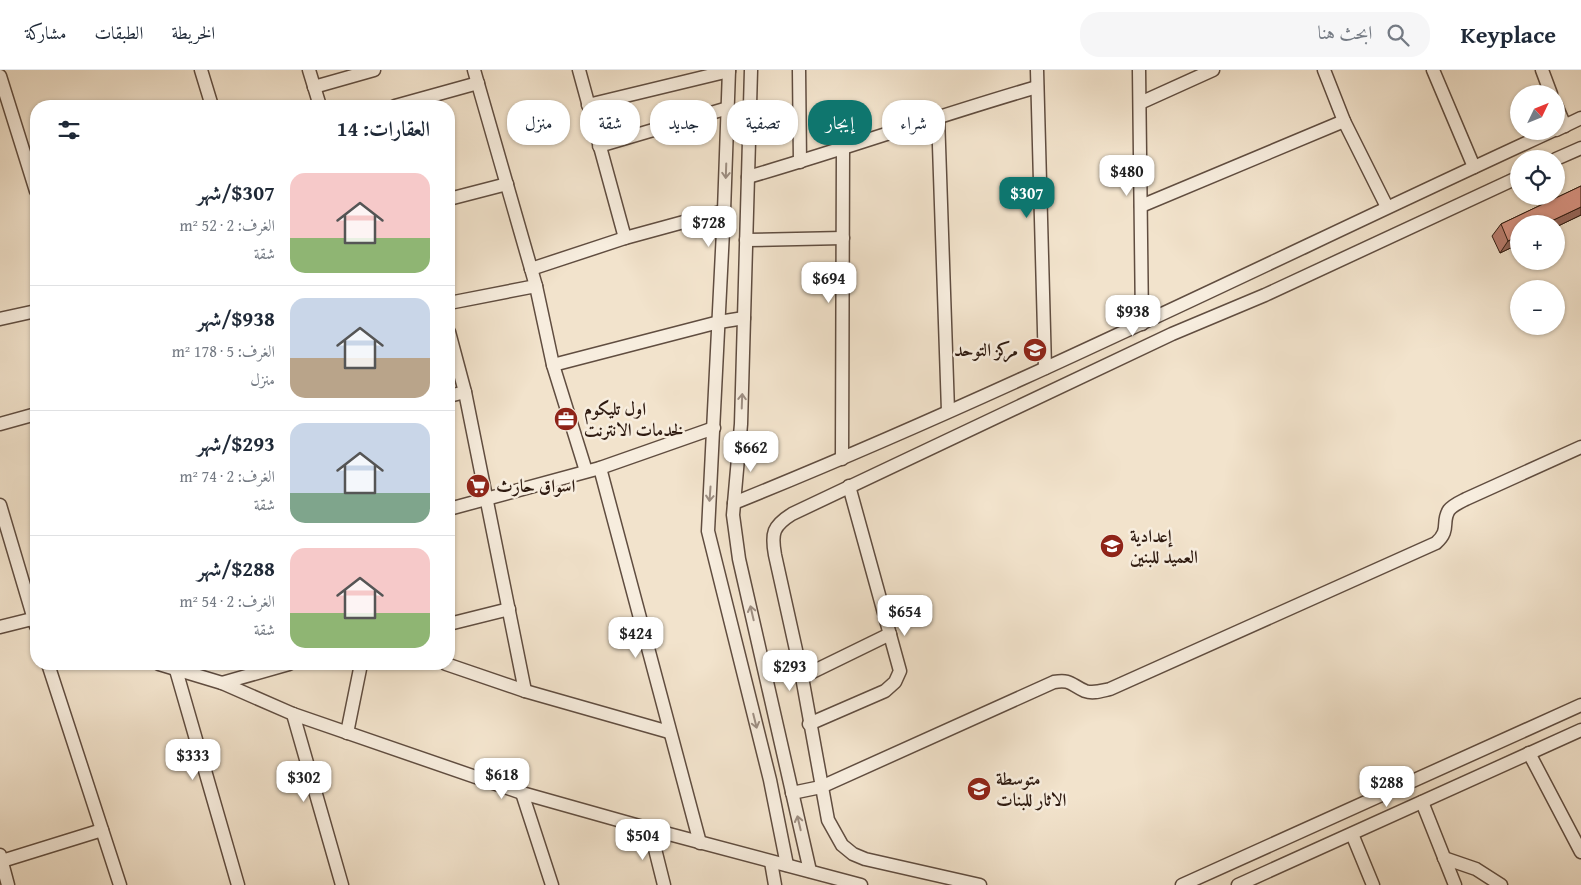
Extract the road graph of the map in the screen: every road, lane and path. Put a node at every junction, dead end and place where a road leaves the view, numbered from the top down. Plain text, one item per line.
1 (201, 70) edge
2 (310, 70) edge
3 (374, 70) edge
4 (474, 70) edge
5 (579, 70) edge
6 (729, 70) edge
7 (751, 70) edge
8 (799, 70) edge
9 (1037, 70) edge
10 (1139, 70) edge
11 (1213, 70) edge
12 (1324, 70) edge
13 (1433, 70) edge
14 (1542, 70) edge
15 (0, 76) edge
16 (478, 83) junction
17 (1548, 85) edge
18 (314, 87) junction
19 (1037, 87) junction
20 (210, 100) edge
21 (318, 100) edge
22 (417, 100) edge
23 (587, 100) edge
24 (608, 100) edge
25 (728, 100) edge
26 (1140, 103) junction
27 (727, 108) edge
28 (945, 114) edge
29 (1581, 118) edge
30 (1344, 121) junction
31 (1565, 126) edge
32 (727, 134) edge
33 (882, 135) edge
34 (1532, 140) edge
35 (939, 145) edge
36 (599, 146) joint
37 (843, 148) junction
38 (1581, 148) edge
39 (1565, 155) edge
40 (800, 162) junction
41 (1474, 167) junction
42 (30, 172) edge
43 (748, 177) junction
44 (1510, 181) edge
45 (508, 184) junction
46 (455, 197) edge
47 (1141, 206) junction
48 (1387, 207) junction
49 (724, 210) junction
50 (625, 238) junction
51 (843, 238) junction
52 (746, 240) junction
53 (531, 268) junction
54 (536, 286) junction
55 (455, 302) edge
56 (30, 312) edge
57 (744, 318) junction
58 (0, 319) edge
59 (719, 322) junction
60 (1142, 324) junction
61 (455, 354) edge
62 (553, 365) junction
63 (1045, 368) junction
64 (465, 392) junction
65 (455, 394) edge
66 (948, 411) junction
67 (30, 416) edge
68 (0, 424) edge
69 (714, 428) junction
70 (1581, 447) edge
71 (842, 459) junction
72 (600, 468) junction
73 (586, 471) junction
74 (849, 486) junction
75 (487, 497) junction
76 (734, 503) junction
77 (0, 505) edge
78 (455, 506) edge
79 (30, 601) edge
80 (509, 609) junction
81 (30, 621) edge
82 (455, 622) edge
83 (0, 628) edge
84 (890, 634) junction
85 (455, 667) edge
86 (50, 670) edge
87 (176, 670) joint
88 (269, 670) edge
89 (360, 670) edge
90 (802, 677) junction
91 (222, 683) junction
92 (525, 691) junction
93 (1581, 705) edge
94 (293, 714) junction
95 (809, 724) junction
96 (1581, 730) edge
97 (669, 732) junction
98 (347, 733) junction
99 (1529, 752) junction
100 (821, 787) junction
101 (522, 793) junction
102 (792, 794) junction
103 (1422, 802) junction
104 (102, 830) junction
105 (650, 830) junction
106 (1352, 834) junction
107 (700, 843) junction
108 (1581, 852) edge
109 (1, 858) edge
110 (1444, 858) junction
111 (771, 862) junction
112 (787, 865) junction
113 (810, 871) junction
114 (1258, 881) edge
115 (842, 882) edge
116 (550, 884) edge
117 (8, 885) edge
118 (120, 885) edge
119 (238, 885) edge
120 (342, 885) edge
121 (664, 885) edge
122 (775, 885) edge
123 (861, 885) edge
124 (980, 885) edge
125 (1182, 885) edge
126 (1238, 885) edge
127 (1373, 885) edge
128 (1455, 885) edge
129 (1501, 885) edge

1 - 20 street
2 - 18 street
3 - 18 street
4 - 16 street
5 - 23 street
6 - 24 street
6 - 25 street
7 - 43 street
8 - 40 street
9 - 19 street
10 - 26 street
11 - 26 street
12 - 30 street
13 - 41 street
14 - 17 street
15 - 42 street
16 - 22 street
16 - 45 street
18 - 21 street
19 - 28 street
19 - 63 street
26 - 47 street
27 - 36 street
29 - 31 street
30 - 47 street
30 - 48 street
32 -> 49 street
33 - 37 street
34 - 41 street
35 - 66 street
36 - 50 street
37 - 40 street
37 - 51 street
38 - 39 street
40 - 43 street
41 - 48 street
43 - 52 street
44 - 74 street
45 - 46 street
45 - 53 street
47 - 60 street
48 - 60 street
49 - 50 street
49 - 59 street
50 - 53 street
51 - 52 street
51 - 71 street
52 - 57 street
53 - 54 street
54 - 55 street
54 - 62 street
56 - 58 street
57 - 59 street
76 -> 57 street
59 - 62 street
59 - 69 street
60 - 63 street
61 - 64 street
62 - 73 street
63 - 66 street
64 - 65 street
64 - 75 street
66 - 71 street
67 - 68 street
69 - 72 street
69 -> 112 street
70 - 100 street
71 - 76 street
72 - 73 street
72 - 97 street
73 - 75 street
74 - 84 street
74 - 90 street
75 - 78 street
75 - 80 street
102 -> 76 street
77 - 79 street
80 - 82 street
80 - 92 street
81 - 83 street
84 - 90 street
84 - 95 street
85 - 92 street
86 - 104 street
87 - 91 street
87 - 119 street
88 - 91 street
89 - 98 street
90 - 95 street
91 - 94 street
92 - 97 street
93 - 125 street
94 - 98 street
94 - 120 street
95 - 100 street
96 - 99 street
97 - 107 street
98 - 101 street
99 - 103 street
99 - 108 street
100 - 102 street
100 - 124 street
101 - 105 street
101 - 116 street
113 -> 102 street
103 - 106 street
103 - 110 street
104 - 109 street
104 - 118 street
105 - 107 street
105 - 121 street
106 - 114 street
106 - 127 street
107 - 111 street
109 - 117 street
110 - 128 street
110 - 129 street
111 - 112 street
111 - 122 street
112 - 113 street
113 - 115 street
114 - 126 street
115 - 123 street

